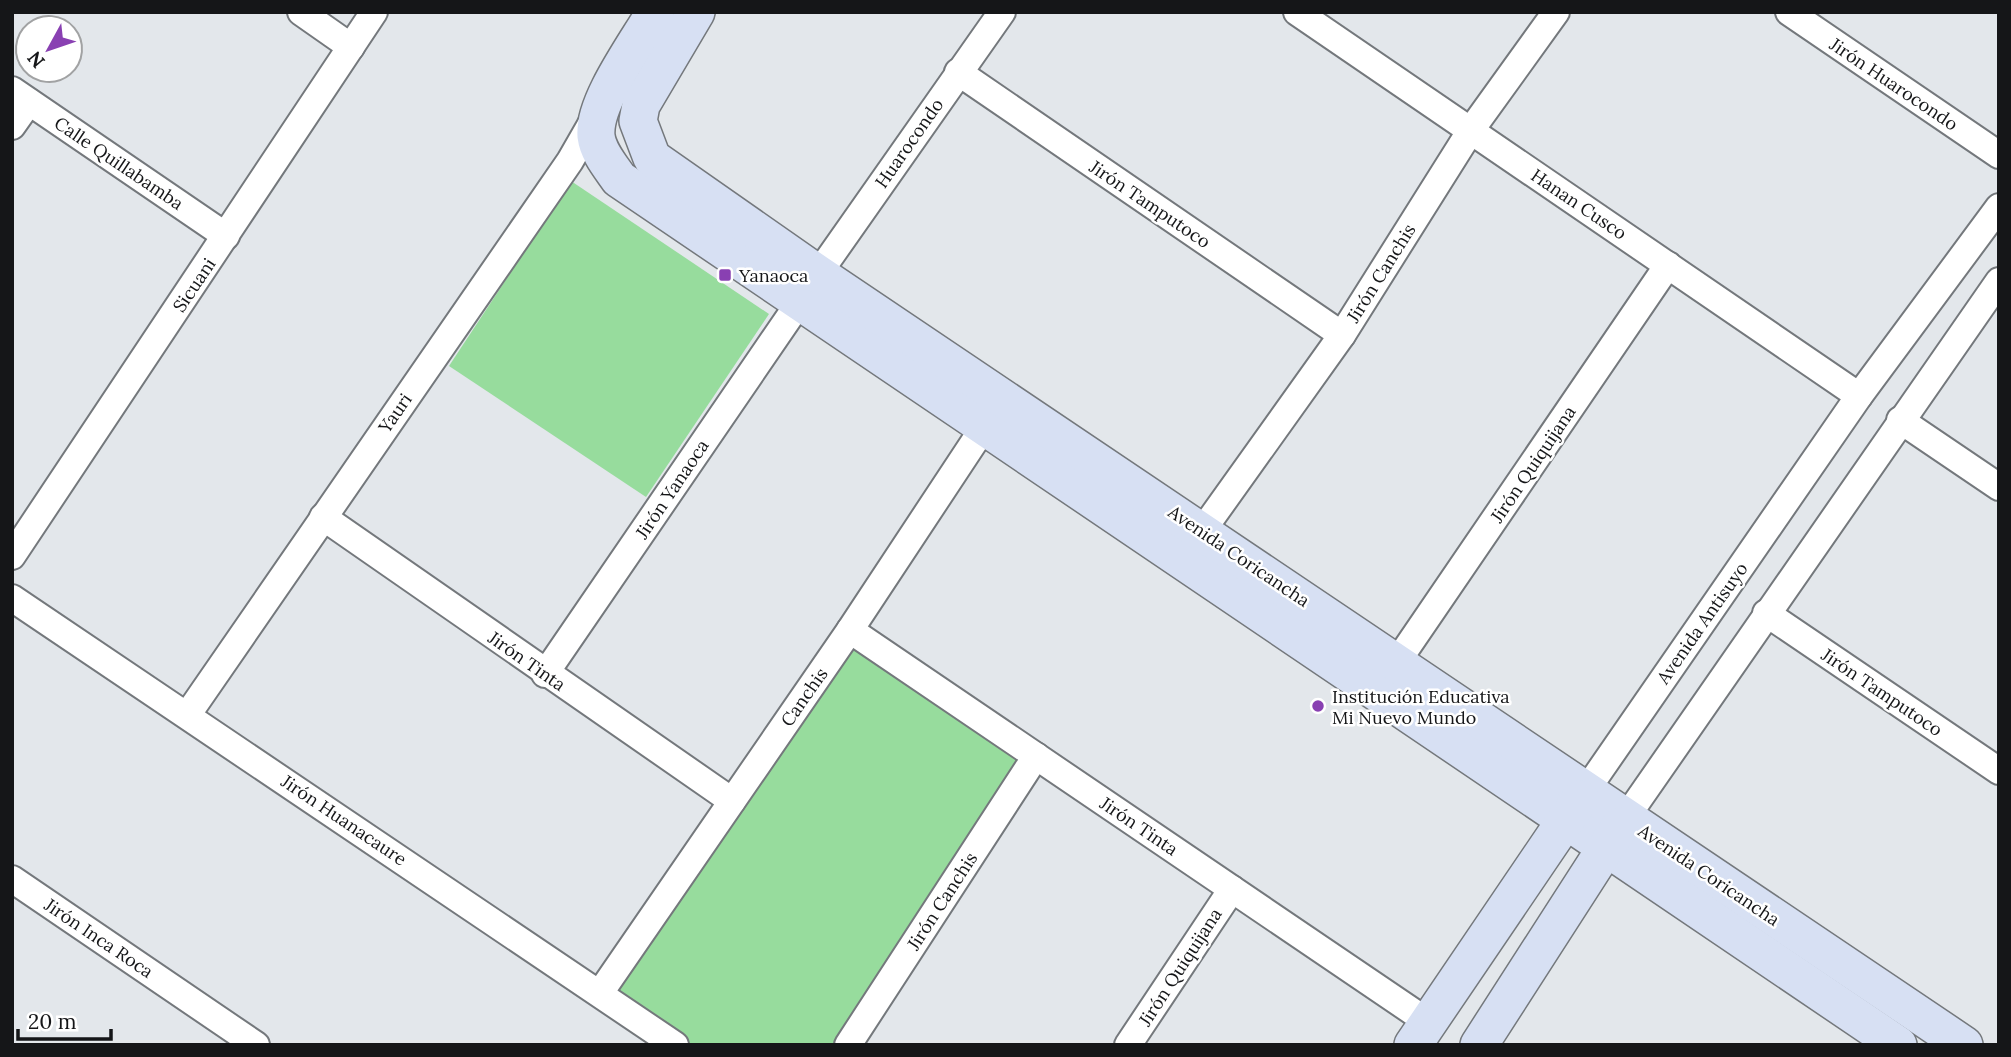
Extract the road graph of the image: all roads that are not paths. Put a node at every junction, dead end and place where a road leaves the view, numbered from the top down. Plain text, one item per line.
1 (301, 12) edge
2 (374, 12) edge
3 (655, 12) edge
4 (696, 12) edge
5 (1002, 12) edge
6 (1297, 12) edge
7 (1556, 12) edge
8 (1789, 12) edge
9 (351, 47) junction
10 (958, 72) junction
11 (21, 96) edge
12 (599, 111) junction
13 (12, 126) edge
14 (1471, 130) junction
15 (1999, 155) edge
16 (1999, 207) edge
17 (226, 236) junction
18 (1668, 265) junction
19 (1999, 281) edge
20 (808, 289) junction
21 (1342, 335) junction
22 (1859, 396) junction
23 (994, 412) junction
24 (1900, 420) junction
25 (1999, 487) edge
26 (323, 517) junction
27 (1202, 531) junction
28 (12, 556) edge
29 (12, 598) edge
30 (1766, 613) junction
31 (850, 630) junction
32 (1397, 662) junction
33 (545, 674) junction
34 (188, 714) junction
35 (1036, 756) junction
36 (1999, 771) edge
37 (732, 801) junction
38 (1576, 806) junction
39 (1616, 833) junction
40 (12, 879) edge
41 (1231, 889) junction
42 (600, 993) junction
43 (1421, 1034) edge
44 (256, 1045) edge
45 (675, 1045) edge
46 (848, 1045) edge
47 (1128, 1045) edge
48 (1479, 1045) edge
49 (1898, 1045) edge
50 (1964, 1045) edge

1 - 9 street
2 - 9 street, Sicuani
3 - 12 street, Avenida Coricancha
4 - 20 street, Avenida Coricancha
5 - 10 street, Huarocondo
6 - 14 street, Hanan Cusco
7 - 14 street, Jirón Canchis
8 - 15 street, Jirón Huarocondo
9 - 17 street, Sicuani
10 - 20 street, Huarocondo
10 - 21 street, Jirón Tamputoco
11 - 13 street
11 - 17 street, Calle Quillabamba
12 - 20 street, Avenida Coricancha
12 - 26 street, Yauri
14 - 18 street, Hanan Cusco
14 - 21 street, Jirón Canchis
16 - 22 street, Avenida Antisuyo
17 - 28 street, Sicuani
18 - 22 street, Hanan Cusco
18 - 32 street, Jirón Quiquijana
19 - 24 street
20 - 23 street, Avenida Coricancha
20 - 33 street, Jirón Yanaoca
21 - 27 street, Jirón Canchis
22 - 38 street, Avenida Antisuyo
23 - 27 street, Avenida Coricancha
23 - 31 street, Canchis
23 - 38 street, Avenida Coricancha
24 - 25 street
24 - 30 street
26 - 33 street, Jirón Tinta
26 - 34 street, Yauri
27 - 32 street, Avenida Coricancha
29 - 34 street, Jirón Huanacaure
30 - 36 street, Jirón Tamputoco
30 - 39 street
31 - 35 street, Jirón Tinta
31 - 37 street, Canchis
32 - 38 street, Avenida Coricancha
33 - 37 street, Jirón Tinta
34 - 42 street, Jirón Huanacaure
35 - 41 street, Jirón Tinta
35 - 46 street, Jirón Canchis
37 - 42 street, Canchis
38 - 39 street, Avenida Coricancha
38 - 43 street, Avenida Antisuyo
39 - 48 street
39 - 49 street, Avenida Coricancha
39 - 50 street, Avenida Coricancha
40 - 44 street, Jirón Inca Roca
41 - 43 street, Jirón Tinta
41 - 47 street, Jirón Quiquijana
42 - 45 street, Jirón Huanacaure

